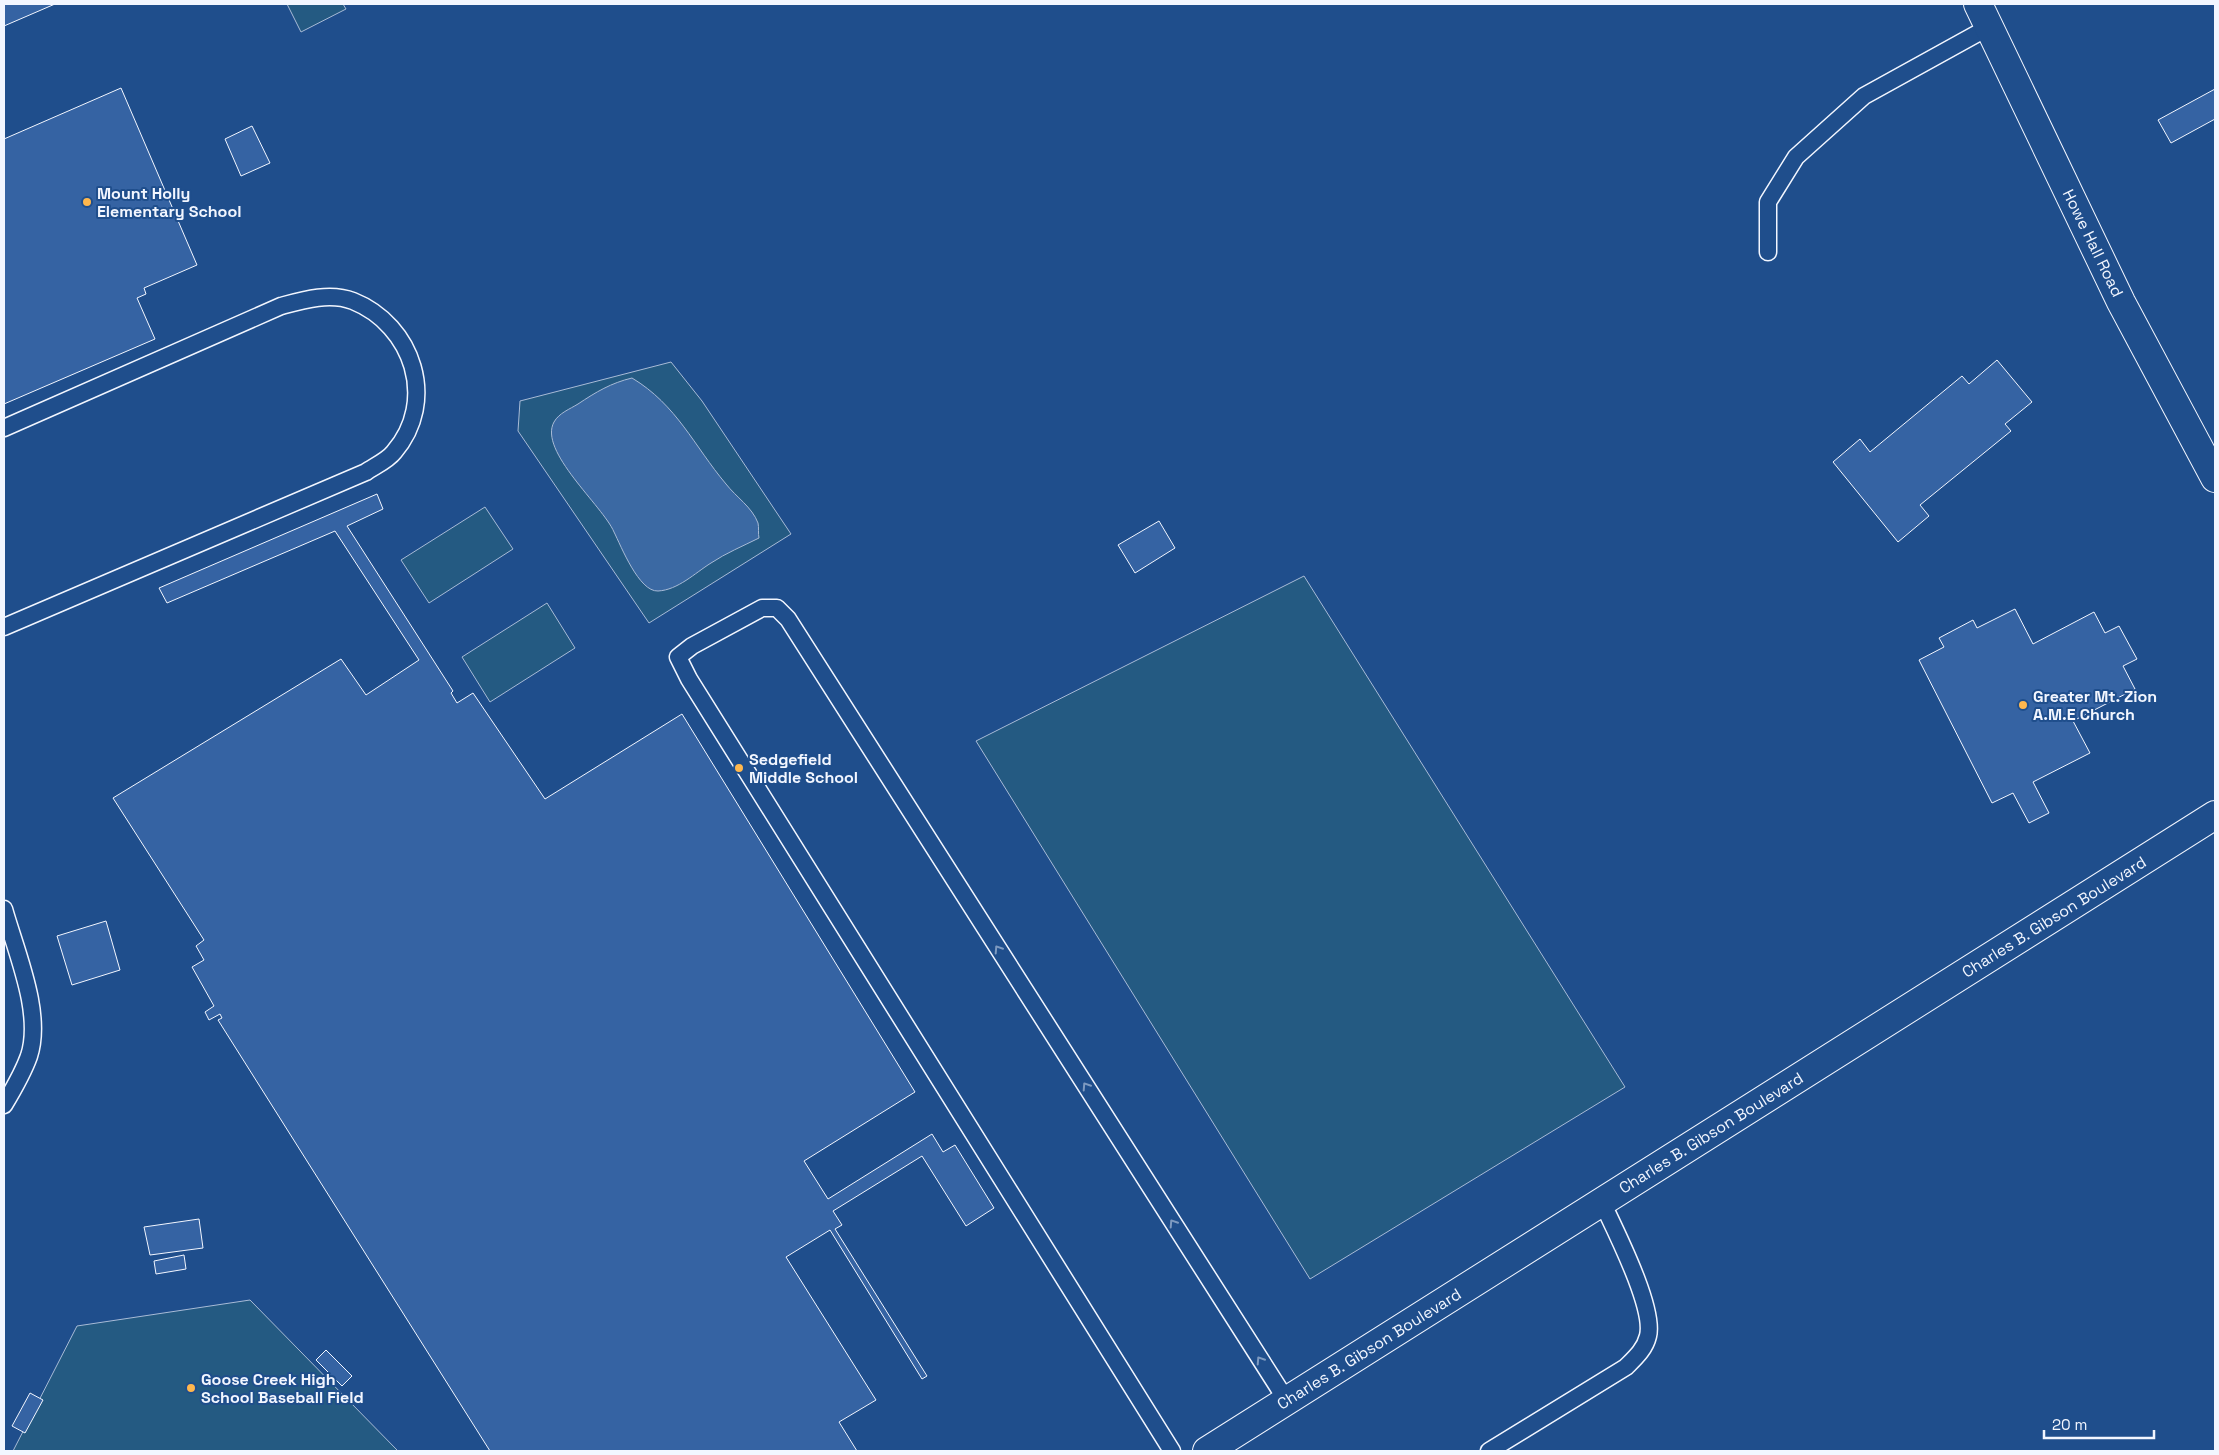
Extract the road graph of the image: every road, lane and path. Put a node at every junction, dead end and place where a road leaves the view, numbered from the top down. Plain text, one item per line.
1 (1983, 15) edge
2 (1768, 252) dead end
3 (4, 428) edge
4 (2208, 443) edge
5 (2215, 478) edge
6 (4, 627) edge
7 (2215, 815) edge
8 (4, 909) edge
9 (4, 1105) edge
10 (1602, 1202) junction
11 (1286, 1401) junction
12 (1172, 1451) edge
13 (1207, 1451) edge
14 (1488, 1451) edge

1 - 2 lane
1 - 4 street, Howe Hall Road
3 - 6 lane
4 - 5 street, Howe Hall Road
7 - 10 street, Charles B. Gibson Boulevard
8 - 9 lane
10 - 11 street, Charles B. Gibson Boulevard
10 - 14 lane
11 -> 12 lane
11 - 13 street, Charles B. Gibson Boulevard

